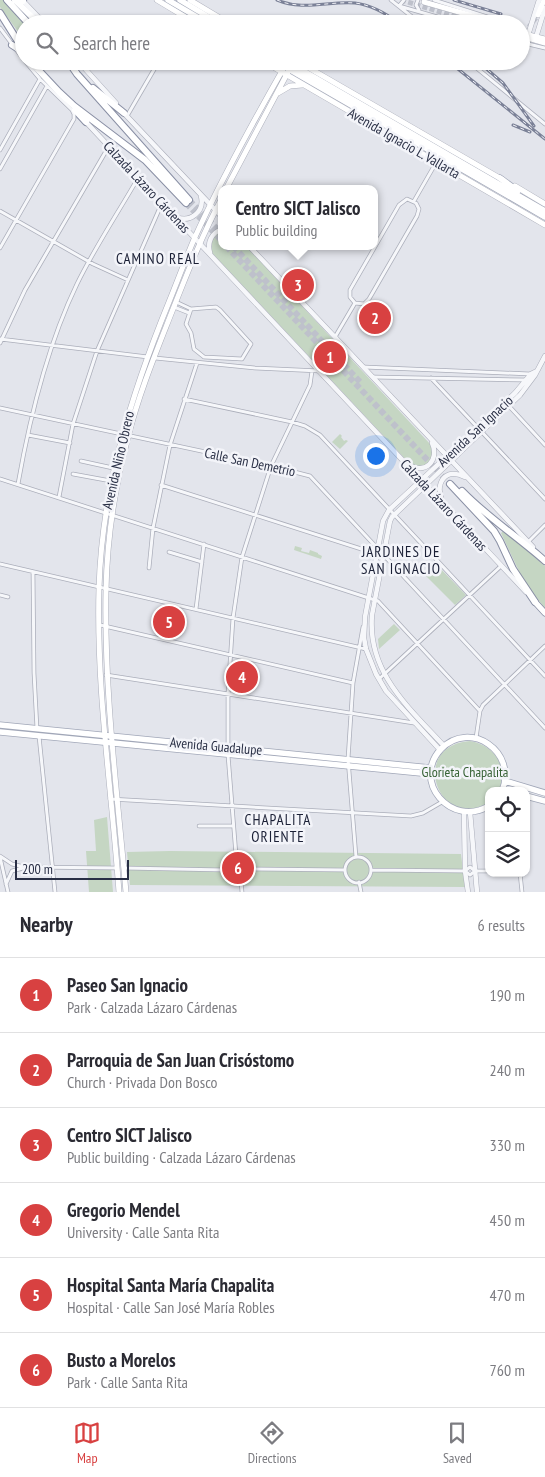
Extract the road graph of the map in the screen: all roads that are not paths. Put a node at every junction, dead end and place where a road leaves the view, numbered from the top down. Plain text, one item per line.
1 (7, 0) edge
2 (16, 0) edge
3 (22, 0) edge
4 (156, 0) edge
5 (164, 0) edge
6 (168, 0) edge
7 (190, 0) edge
8 (391, 0) edge
9 (404, 0) edge
10 (434, 0) edge
11 (539, 0) edge
12 (544, 0) edge
13 (421, 1) edge
14 (180, 2) edge
15 (399, 6) junction
16 (545, 8) edge
17 (30, 9) joint
18 (422, 12) junction
19 (0, 13) edge
20 (21, 15) edge
21 (32, 15) edge
22 (35, 15) edge
23 (182, 15) edge
24 (194, 15) edge
25 (205, 15) edge
26 (215, 15) edge
27 (410, 15) edge
28 (432, 15) edge
29 (470, 15) edge
30 (482, 15) edge
31 (538, 17) junction
32 (0, 28) edge
33 (530, 30) edge
34 (530, 32) edge
35 (537, 34) junction
36 (530, 35) edge
37 (15, 36) edge
38 (545, 40) edge
39 (12, 44) junction
40 (530, 44) edge
41 (15, 45) edge
42 (15, 48) edge
43 (545, 48) edge
44 (32, 70) edge
45 (38, 70) edge
46 (74, 70) edge
47 (86, 70) edge
48 (153, 70) edge
49 (285, 70) edge
50 (286, 70) edge
51 (292, 70) edge
52 (296, 70) edge
53 (297, 70) edge
54 (297, 70) edge
55 (479, 70) edge
56 (77, 74) junction
57 (40, 79) junction
58 (304, 85) junction
59 (47, 86) junction
60 (59, 92) junction
61 (276, 95) junction
62 (72, 110) junction
63 (126, 114) junction
64 (86, 122) junction
65 (545, 124) edge
66 (109, 146) junction
67 (0, 150) edge
68 (438, 158) junction
69 (457, 160) junction
70 (474, 164) junction
71 (0, 169) edge
72 (139, 178) junction
73 (500, 178) junction
74 (220, 185) edge
75 (228, 185) edge
76 (218, 190) edge
77 (201, 194) junction
78 (414, 201) junction
79 (162, 203) junction
80 (545, 204) edge
81 (210, 205) junction
82 (218, 205) edge
83 (0, 210) edge
84 (215, 210) junction
85 (545, 210) edge
86 (218, 213) edge
87 (175, 216) junction
88 (545, 217) edge
89 (16, 220) junction
90 (545, 225) edge
91 (218, 232) edge
92 (195, 238) junction
93 (53, 241) junction
94 (378, 241) edge
95 (200, 243) junction
96 (0, 248) edge
97 (253, 250) edge
98 (373, 250) edge
99 (211, 255) junction
100 (89, 262) junction
101 (128, 280) junction
102 (355, 303) junction
103 (175, 304) junction
104 (190, 311) junction
105 (335, 337) junction
106 (0, 341) edge
107 (53, 346) junction
108 (97, 351) junction
109 (545, 356) edge
110 (146, 357) junction
111 (154, 358) junction
112 (197, 363) junction
113 (363, 367) junction
114 (410, 369) junction
115 (312, 371) junction
116 (320, 371) junction
117 (464, 371) junction
118 (534, 373) junction
119 (373, 377) junction
120 (409, 377) junction
121 (432, 378) junction
122 (466, 378) junction
123 (529, 380) junction
124 (184, 399) junction
125 (506, 402) junction
126 (510, 406) junction
127 (0, 408) edge
128 (32, 414) junction
129 (292, 422) junction
130 (74, 424) junction
131 (478, 427) junction
132 (483, 432) junction
133 (122, 434) junction
134 (28, 435) junction
135 (128, 436) junction
136 (430, 438) junction
137 (70, 443) junction
138 (170, 445) junction
139 (545, 445) edge
140 (391, 448) junction
141 (447, 456) junction
142 (81, 461) dead end
143 (452, 462) junction
144 (271, 466) junction
145 (114, 468) junction
146 (73, 474) dead end
147 (0, 478) edge
148 (468, 479) junction
149 (111, 481) junction
150 (421, 481) junction
151 (18, 484) junction
152 (161, 485) junction
153 (426, 486) junction
154 (59, 497) junction
155 (545, 499) edge
156 (444, 505) junction
157 (389, 510) junction
158 (106, 513) junction
159 (112, 515) junction
160 (255, 515) junction
161 (394, 515) junction
162 (545, 526) edge
163 (153, 528) junction
164 (528, 542) junction
165 (204, 544) junction
166 (169, 552) dead end
167 (377, 552) junction
168 (382, 555) junction
169 (242, 557) junction
170 (545, 561) edge
171 (202, 562) junction
172 (0, 564) edge
173 (502, 566) junction
174 (149, 568) dead end
175 (33, 572) junction
176 (99, 587) junction
177 (106, 589) junction
178 (0, 595) edge
179 (470, 595) junction
180 (8, 596) dead end
181 (368, 598) junction
182 (374, 600) junction
183 (534, 602) junction
184 (196, 609) junction
185 (545, 613) edge
186 (365, 617) junction
187 (233, 618) junction
188 (444, 620) junction
189 (100, 625) junction
190 (107, 626) junction
191 (418, 644) junction
192 (545, 646) edge
193 (359, 648) junction
194 (366, 649) junction
195 (230, 655) junction
196 (530, 660) junction
197 (100, 674) junction
198 (107, 675) junction
199 (384, 675) junction
200 (545, 676) edge
201 (379, 680) junction
202 (353, 683) junction
203 (504, 684) junction
204 (228, 694) junction
205 (480, 711) junction
206 (350, 713) junction
207 (419, 719) junction
208 (414, 723) junction
209 (0, 725) edge
210 (545, 728) edge
211 (37, 729) junction
212 (0, 732) edge
213 (39, 736) junction
214 (476, 739) junction
215 (108, 740) junction
216 (228, 747) junction
217 (442, 748) junction
218 (228, 755) junction
219 (348, 759) junction
220 (348, 767) junction
221 (431, 771) junction
222 (505, 781) junction
223 (503, 787) edge
224 (545, 793) edge
225 (530, 797) edge
226 (110, 799) junction
227 (117, 799) junction
228 (545, 801) edge
229 (442, 802) junction
230 (231, 806) junction
231 (485, 807) edge
232 (352, 812) junction
233 (467, 812) junction
234 (199, 826) dead end
235 (233, 826) junction
236 (0, 856) edge
237 (123, 856) junction
238 (236, 856) junction
239 (116, 857) junction
240 (356, 857) junction
241 (27, 867) junction
242 (52, 867) junction
243 (118, 868) junction
244 (124, 868) junction
245 (251, 869) junction
246 (224, 870) junction
247 (345, 870) junction
248 (371, 870) junction
249 (465, 871) junction
250 (475, 871) junction
251 (485, 871) edge
252 (520, 877) edge
253 (125, 879) junction
254 (118, 880) junction
255 (241, 882) junction
256 (359, 882) junction
257 (6, 884) junction
258 (8, 892) edge
259 (55, 892) edge
260 (119, 892) edge
261 (126, 892) edge
262 (242, 892) edge
263 (362, 892) edge
264 (468, 892) edge
265 (477, 892) edge
266 (522, 892) edge

1 - 20 highway
2 - 21 highway
3 - 17 street
4 - 23 main road
5 - 14 main road
6 - 14 main road
7 - 26 main road
8 - 15 street
9 - 15 street
10 - 30 street
11 - 31 street
12 - 31 main road
13 - 18 street
13 - 29 main road
14 - 24 main road
14 - 25 main road
15 - 18 street
15 - 27 street
16 - 31 street
17 - 22 highway
18 - 28 street
19 - 37 highway
31 - 33 street
31 - 35 street
32 - 39 street
34 - 35 main road
35 - 38 main road
36 - 38 main road
39 - 41 highway
39 - 42 street
40 - 43 street
44 - 57 street
45 - 60 highway, Calzada Lázaro Cárdenas
46 - 56 highway, Calzada Lázaro Cárdenas
47 - 63 street
48 - 63 street
49 - 74 main road, Avenida Niño Obrero
50 - 61 main road
51 - 58 main road, Avenida Ignacio L. Vallarta
52 - 68 main road, Avenida Ignacio L. Vallarta
53 - 69 main road, Avenida Ignacio L. Vallarta
54 - 70 main road, Avenida Ignacio L. Vallarta
55 - 65 street
56 - 60 highway, Calzada Lázaro Cárdenas
56 - 63 highway
57 - 59 street
57 - 67 street
58 - 61 main road
58 - 68 main road, Avenida Ignacio L. Vallarta
59 - 62 street
59 - 71 street
60 - 64 highway
61 - 75 main road
62 - 64 street
62 - 89 street
63 - 77 street
64 - 66 street, Calzada Lázaro Cárdenas
66 - 72 street, Calzada Lázaro Cárdenas
66 - 93 street
68 - 78 street
68 - 88 main road, Avenida Ignacio L. Vallarta
68 - 90 main road, Avenida Ignacio L. Vallarta
69 - 70 main road
69 - 85 main road, Avenida Ignacio L. Vallarta
70 - 73 main road, Avenida Ignacio L. Vallarta
72 - 79 street, Calzada Lázaro Cárdenas
72 - 100 street
73 - 80 main road, Avenida Ignacio L. Vallarta
73 - 85 main road
76 - 81 main road, Avenida Niño Obrero
77 - 81 street
77 - 87 street
78 - 94 street
78 - 102 street
79 - 87 street, Calzada Lázaro Cárdenas
79 - 101 street
81 - 84 street
81 - 92 main road, Avenida Niño Obrero
82 - 84 main road, Avenida Niño Obrero
83 - 89 street
84 - 86 street
84 - 95 main road, Avenida Niño Obrero
87 - 92 street, Calzada Lázaro Cárdenas
89 - 93 street
89 - 96 street
91 - 99 street
92 - 95 street, Calzada Lázaro Cárdenas
92 - 110 main road, Avenida Niño Obrero
93 - 100 street
93 - 106 street
95 - 99 street, Calzada Lázaro Cárdenas
95 - 103 main road, Avenida Niño Obrero
97 - 105 street, Calzada Lázaro Cárdenas
98 - 102 street
99 - 116 street, Calzada Lázaro Cárdenas
100 - 101 street
100 - 107 street
101 - 108 street
102 - 105 street
103 - 104 street
103 - 111 main road, Avenida Niño Obrero
104 - 104 street
105 - 113 street, Calzada Lázaro Cárdenas
106 - 107 street
107 - 108 street
107 - 128 street
108 - 110 street
108 - 130 street
109 - 118 street, Avenida San Ignacio
110 - 111 street
110 - 133 main road, Avenida Niño Obrero
111 - 112 street
111 - 135 main road, Avenida Niño Obrero
112 - 115 street
112 - 124 street
113 - 114 street
113 - 119 street, Calzada Lázaro Cárdenas
114 - 117 street
114 - 120 street
115 - 116 street
115 - 129 street
116 - 140 street, Calzada Lázaro Cárdenas
117 - 118 street
117 - 122 street
118 - 123 street, Avenida San Ignacio
119 - 120 street
119 - 136 street, Calzada Lázaro Cárdenas
120 - 121 street
121 - 122 street
121 - 131 street
122 - 123 street
123 - 125 street, Avenida San Ignacio
123 - 126 street, Avenida San Ignacio
124 - 129 street
124 - 138 street
125 - 126 street
125 - 131 street, Avenida San Ignacio
126 - 132 street, Avenida San Ignacio
126 - 139 street
127 - 128 street, Calle San Demetrio
128 - 130 street, Calle San Demetrio
128 - 134 street
129 - 144 street
129 - 157 street
130 - 133 street, Calle San Demetrio
130 - 137 street
131 - 132 street
131 - 141 street, Avenida San Ignacio
132 - 143 street, Avenida San Ignacio
132 - 155 street
133 - 135 street, Calle San Demetrio
133 - 145 main road, Avenida Niño Obrero
134 - 137 street
134 - 151 street
135 - 138 street, Calle San Demetrio
135 - 159 main road, Avenida Niño Obrero
136 - 140 street
136 - 141 street, Calzada Lázaro Cárdenas
137 - 154 street
138 - 144 street, Calle San Demetrio
138 - 152 street
140 - 150 street, Calzada Lázaro Cárdenas
141 - 143 street, Calzada Lázaro Cárdenas
141 - 150 street, Avenida San Ignacio
142 - 145 street
143 - 148 street, Calzada Lázaro Cárdenas
143 - 153 street, Avenida San Ignacio
144 - 160 street
144 - 167 street, Calle San Demetrio
145 - 149 main road, Avenida Niño Obrero
146 - 149 street
147 - 151 street
148 - 156 street
148 - 164 street, Calzada Lázaro Cárdenas
149 - 158 main road, Avenida Niño Obrero
150 - 153 street, Calzada Lázaro Cárdenas
150 - 157 street, Avenida San Ignacio
151 - 154 street
152 - 160 street
152 - 163 street
153 - 156 street, Calzada Lázaro Cárdenas
153 - 161 street, Avenida San Ignacio
154 - 158 street
156 - 173 street, Calzada Lázaro Cárdenas
157 - 161 street
157 - 167 street, Avenida San Ignacio
158 - 159 street
158 - 176 main road, Avenida Niño Obrero
159 - 163 street
159 - 177 main road, Avenida Niño Obrero
160 - 167 street
160 - 169 street
161 - 168 street, Avenida San Ignacio
161 - 179 street
162 - 164 street
163 - 165 street
163 - 174 street
164 - 170 street, Calzada Lázaro Cárdenas
165 - 169 street
165 - 171 street
166 - 171 street
167 - 168 street, Calle San Demetrio
167 - 181 street, Avenida San Ignacio
168 - 182 street, Avenida San Ignacio
168 - 188 street, Calle San Demetrio
169 - 181 street
169 - 187 street
170 - 183 highway, Calzada Lázaro Cárdenas
171 - 184 street
172 - 175 street
173 - 179 street
173 - 183 street, Calzada Lázaro Cárdenas
175 - 176 street
175 - 211 street
176 - 177 street
176 - 189 main road, Avenida Niño Obrero
177 - 184 street
177 - 190 main road, Avenida Niño Obrero
178 - 180 street
179 - 188 street
179 - 196 street
181 - 182 street
181 - 186 street, Avenida San Ignacio
182 - 191 street
182 - 199 street, Avenida San Ignacio
183 - 185 main road, Calzada Lázaro Cárdenas
184 - 187 street
186 - 193 street
186 - 194 street, Avenida San Ignacio
187 - 193 street
187 - 195 street
188 - 191 street
188 - 203 street, Calle San Demetrio
189 - 190 street
189 - 197 main road, Avenida Niño Obrero
190 - 195 street
190 - 198 main road, Avenida Niño Obrero
191 - 199 street
191 - 205 street
192 - 196 street
193 - 194 street
193 - 202 street
194 - 201 street, Avenida San Ignacio
195 - 202 street
195 - 204 street
196 - 200 street
196 - 203 street
197 - 198 street
197 - 215 main road, Avenida Niño Obrero
198 - 204 street
198 - 215 main road, Avenida Niño Obrero
199 - 201 street
199 - 207 street, Avenida San Ignacio
201 - 208 street, Avenida San Ignacio
202 - 206 street
203 - 205 street
203 - 210 street, Calle San Demetrio
204 - 206 street
204 - 216 street
205 - 214 street
206 - 208 street
206 - 219 street
207 - 208 street
207 - 217 street, Avenida San Ignacio
208 - 217 street, Avenida San Ignacio
209 - 211 main road, Avenida Guadalupe
211 - 215 main road, Avenida Guadalupe
212 - 213 main road, Avenida Guadalupe
213 - 215 main road, Avenida Guadalupe
213 - 242 street
214 - 217 main road
214 - 222 main road
215 - 216 main road, Avenida Guadalupe
215 - 218 main road, Avenida Guadalupe
215 - 226 main road, Avenida Niño Obrero
215 - 227 main road, Avenida Niño Obrero
216 - 218 street
216 - 219 main road, Avenida Guadalupe
217 - 221 main road
218 - 220 main road, Avenida Guadalupe
218 - 230 street
219 - 220 street
219 - 221 main road, Avenida Guadalupe
220 - 221 main road, Avenida Guadalupe
220 - 232 street
221 - 229 main road
222 - 223 main road
222 - 224 main road
225 - 228 main road
226 - 227 street
226 - 239 main road, Avenida Niño Obrero
227 - 230 street
227 - 237 main road, Avenida Niño Obrero
229 - 232 street
229 - 233 main road
230 - 232 street
230 - 235 street
231 - 233 main road
232 - 240 street
233 - 249 street
233 - 250 street
234 - 235 street
235 - 238 street
236 - 241 street
236 - 257 street
237 - 239 main road
237 - 244 main road, Avenida Niño Obrero
238 - 245 street
238 - 246 street
239 - 243 main road, Avenida Niño Obrero
240 - 247 street
240 - 248 street
241 - 242 street
241 - 257 street
242 - 243 street
242 - 259 street
243 - 254 main road, Avenida Niño Obrero
244 - 246 street
244 - 253 main road, Avenida Niño Obrero
245 - 247 street
245 - 255 street
246 - 255 street
247 - 256 street
248 - 249 street
248 - 256 street
249 - 250 street
249 - 250 street
249 - 264 street
250 - 251 street
250 - 265 street
252 - 266 street
253 - 254 main road
253 - 261 main road, Avenida Niño Obrero
254 - 260 main road, Avenida Niño Obrero
255 - 262 street
256 - 263 street
257 - 258 street

